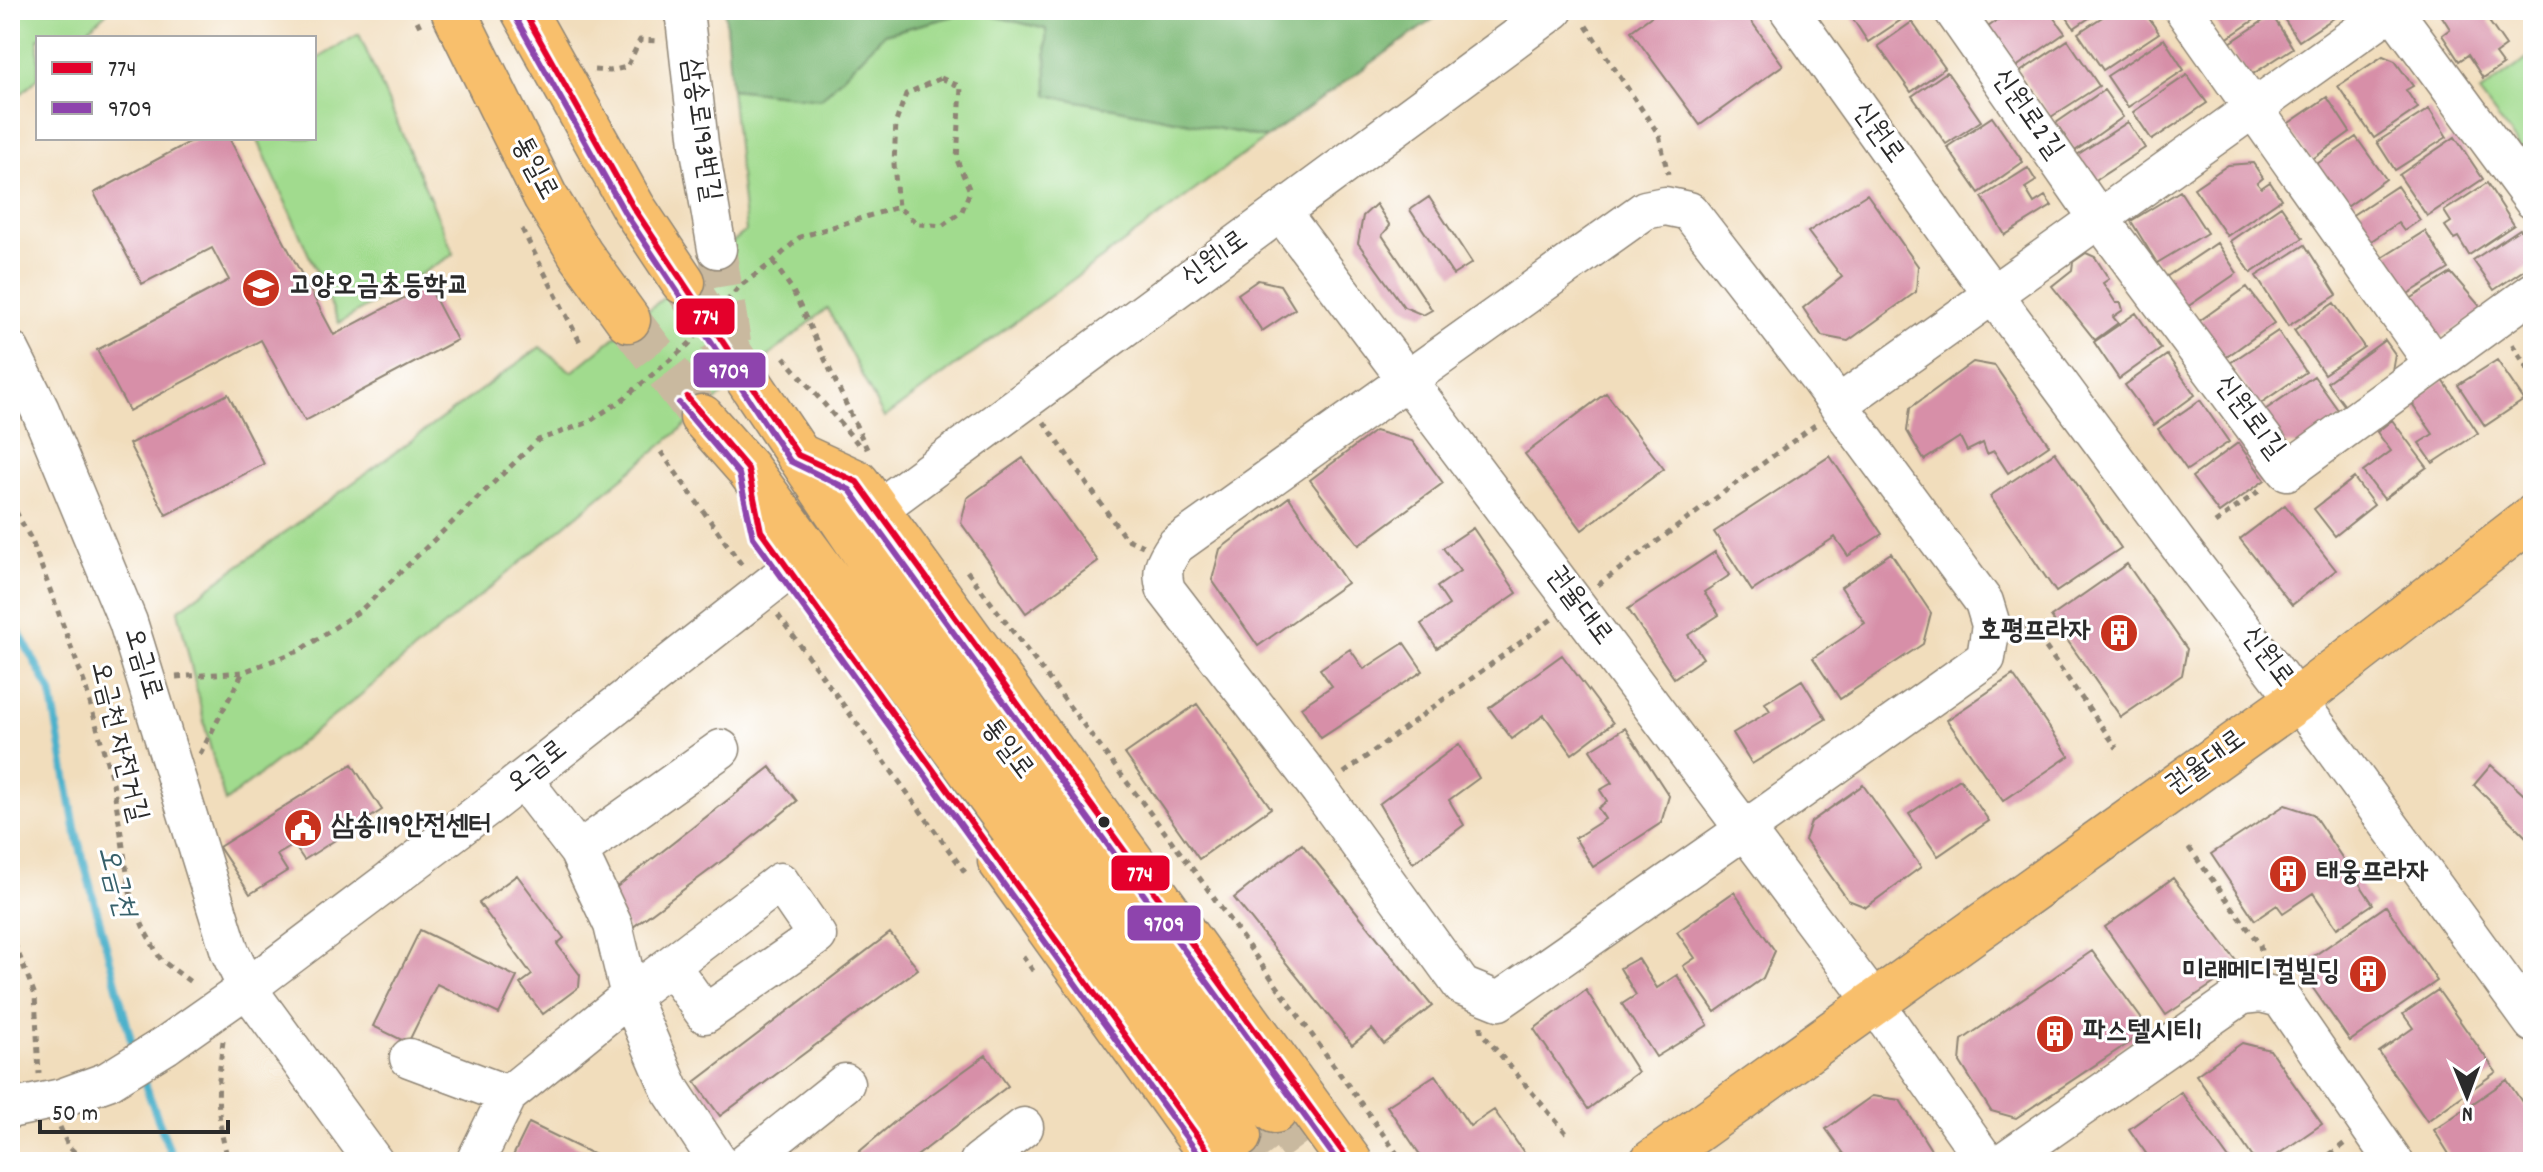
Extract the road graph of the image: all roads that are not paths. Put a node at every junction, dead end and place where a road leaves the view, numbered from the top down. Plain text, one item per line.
1 (453, 10) edge
2 (523, 10) edge
3 (1789, 10) edge
4 (1953, 10) edge
5 (2184, 10) edge
6 (2392, 10) edge
7 (1570, 18) edge
8 (675, 26) edge
9 (2254, 109) junction
10 (2533, 200) edge
11 (1281, 212) junction
12 (2100, 220) junction
13 (717, 249) tunnel mouth
14 (683, 282) tunnel mouth
15 (2533, 292) edge
16 (1995, 295) junction
17 (628, 320) tunnel mouth
18 (10, 350) edge
19 (2434, 364) junction
20 (748, 380) tunnel mouth
21 (1407, 380) junction
22 (1829, 413) junction
23 (702, 417) tunnel mouth
24 (798, 455) junction
25 (748, 469) junction
26 (877, 510) junction
27 (2533, 517) edge
28 (789, 570) junction
29 (2297, 700) junction
30 (721, 749) dead end
31 (523, 780) junction
32 (1745, 830) junction
33 (578, 851) junction
34 (671, 966) dead end
35 (247, 988) junction
36 (630, 996) junction
37 (1874, 1002) junction
38 (2533, 1023) edge
39 (409, 1058) dead end
40 (845, 1083) dead end
41 (508, 1095) junction
42 (10, 1109) edge
43 (1275, 1111) tunnel mouth
44 (1024, 1127) dead end
45 (1228, 1149) edge
46 (476, 1160) dead end
47 (1347, 1160) edge
48 (374, 1162) edge
49 (718, 1162) edge
50 (746, 1162) edge
51 (979, 1162) edge
52 (1652, 1162) edge
53 (1986, 1162) edge
54 (2003, 1162) edge
55 (2394, 1162) edge

1 - 17 main road, 통일로
2 - 14 main road
3 - 16 street, 신원로
4 - 12 street, 신원로2길
5 - 9 street
6 - 9 street
6 - 10 street
7 - 11 street, 신원1로
8 - 13 street, 삼송로193번길
9 - 12 street
9 - 19 street
11 - 21 street, 권율대로
11 - 26 street, 신원1로
12 - 16 street
12 - 19 street, 신원로1길
15 - 19 street, 신원로1길
16 - 22 street
16 - 29 street, 신원로
18 - 35 street, 오금1로
20 - 24 main road, 통일로
21 - 22 street
21 - 32 street, 권율대로
21 - 32 street
22 - 32 street
23 - 25 main road, 통일로
24 - 26 main road
24 - 43 main road, 통일로
25 - 28 main road
25 - 45 main road, 통일로
26 - 47 main road
27 - 29 main road, 권율대로
28 - 31 street, 오금로
28 - 45 main road
29 - 37 main road, 권율대로
29 - 38 street, 신원로
30 - 33 street
31 - 33 street
31 - 35 street, 오금로
32 - 37 street, 권율대로
33 - 36 street
34 - 36 street
35 - 42 street, 오금로, bridge
35 - 48 street, 오금1로
36 - 41 street
36 - 49 street
37 - 52 main road, 권율대로
37 - 53 street
39 - 41 street
40 - 50 street
41 - 46 street
44 - 51 street
54 - 55 street

